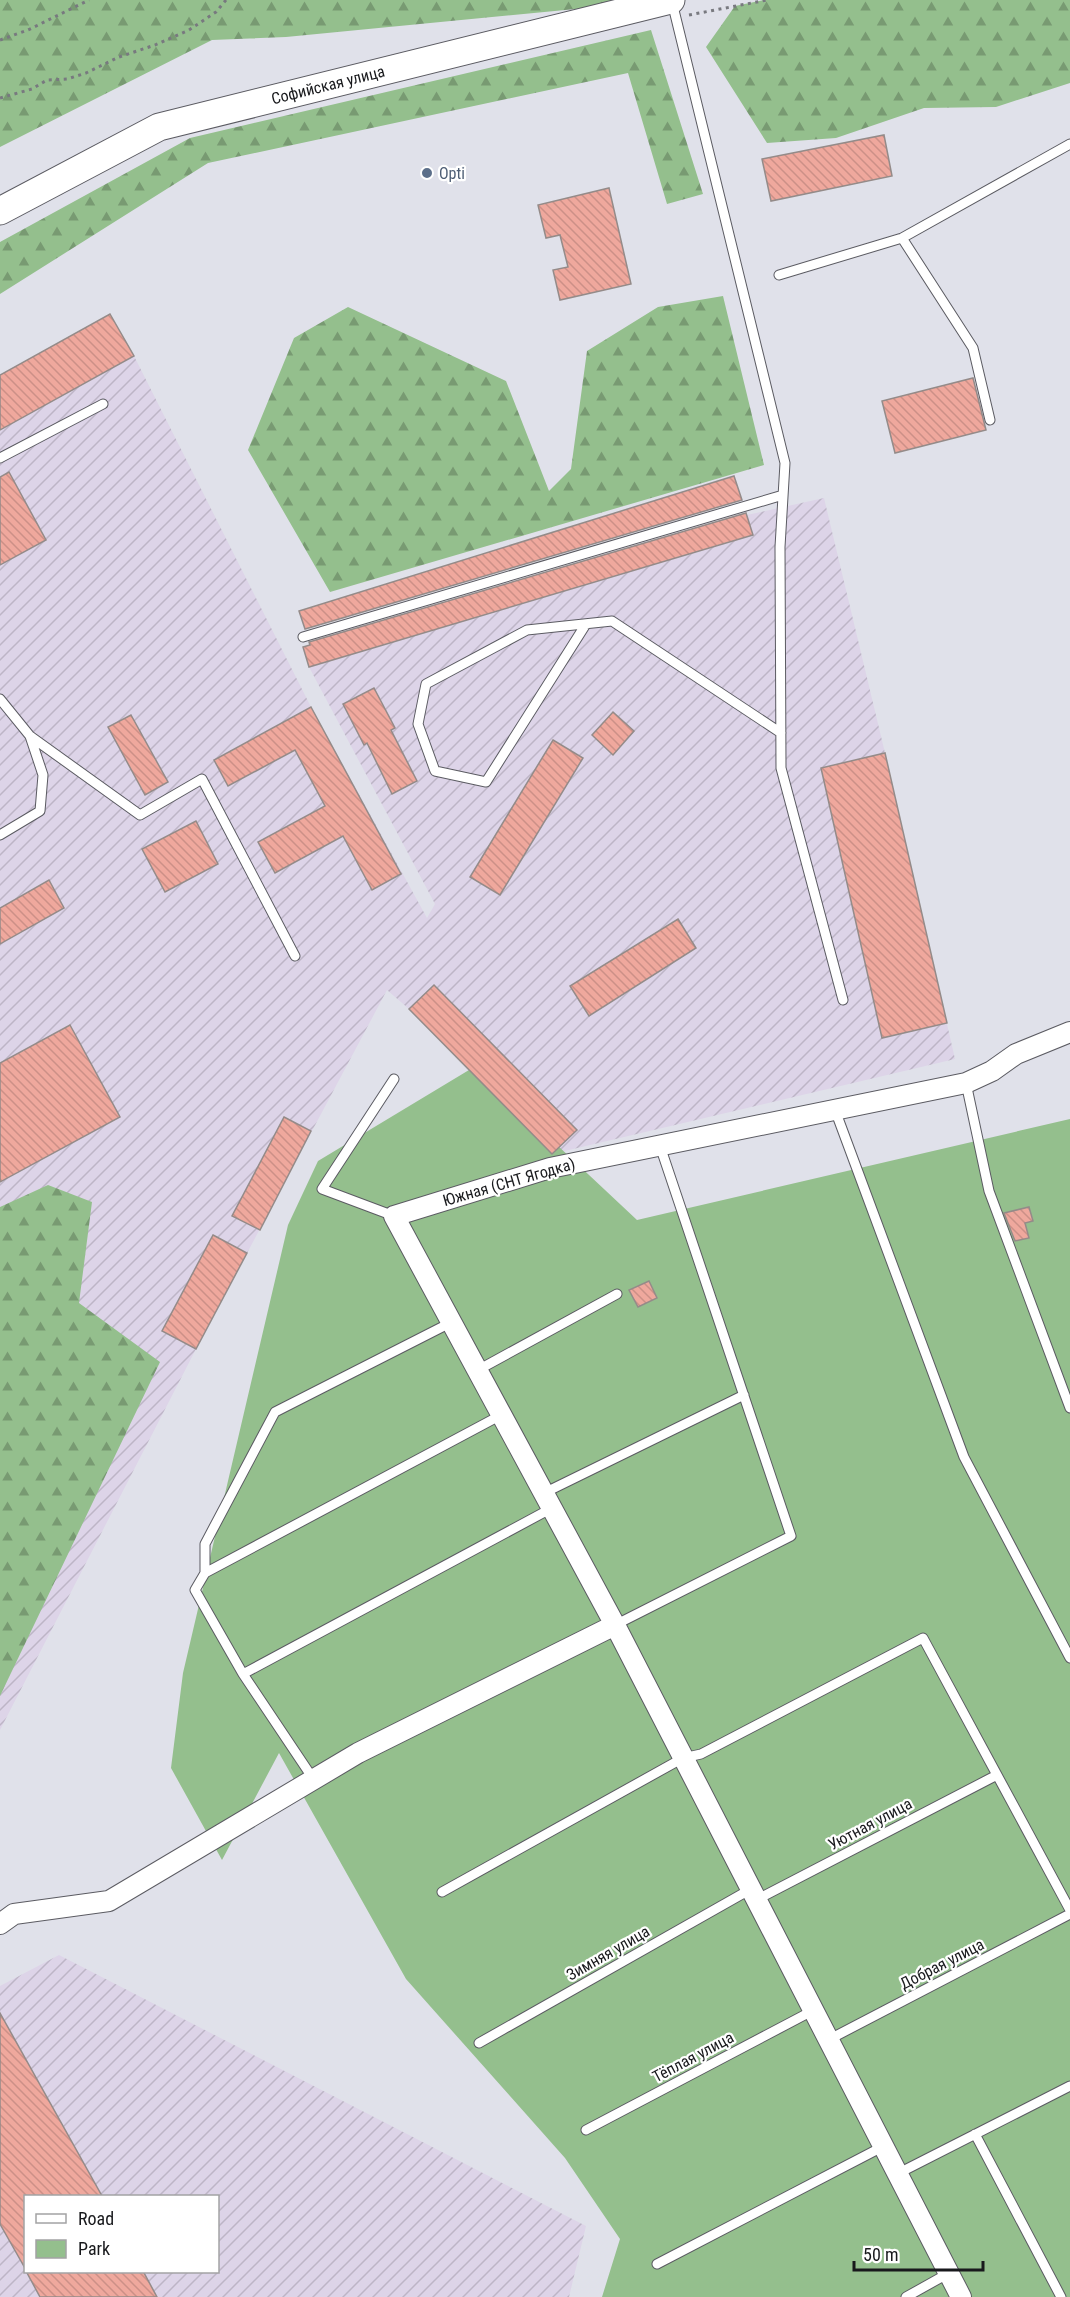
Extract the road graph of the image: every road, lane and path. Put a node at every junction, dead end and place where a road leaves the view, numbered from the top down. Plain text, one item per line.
1 (89, 0) edge
2 (226, 0) edge
3 (671, 0) edge
4 (0, 40) edge
5 (0, 98) edge
6 (1070, 144) edge
7 (0, 211) edge
8 (902, 238) junction
9 (779, 275) dead end
10 (103, 404) dead end
11 (990, 420) dead end
12 (0, 458) edge
13 (783, 495) junction
14 (586, 624) junction
15 (303, 638) dead end
16 (0, 699) edge
17 (781, 733) junction
18 (30, 736) junction
19 (0, 835) edge
20 (295, 956) dead end
21 (843, 1000) dead end
22 (1070, 1032) edge
23 (394, 1079) dead end
24 (966, 1083) junction
25 (835, 1110) junction
26 (660, 1146) junction
27 (394, 1216) junction
28 (617, 1294) dead end
29 (452, 1322) junction
30 (478, 1370) junction
31 (744, 1395) junction
32 (1070, 1408) edge
33 (503, 1414) junction
34 (548, 1501) junction
35 (205, 1573) junction
36 (615, 1625) junction
37 (1070, 1658) edge
38 (243, 1674) junction
39 (683, 1758) junction
40 (997, 1775) junction
41 (314, 1780) junction
42 (442, 1892) dead end
43 (753, 1895) junction
44 (1070, 1912) edge
45 (0, 1924) edge
46 (814, 2010) junction
47 (828, 2040) junction
48 (479, 2043) dead end
49 (1070, 2086) edge
50 (585, 2130) dead end
51 (975, 2134) junction
52 (884, 2146) junction
53 (897, 2174) junction
54 (657, 2264) dead end
55 (949, 2273) junction
56 (906, 2297) edge
57 (961, 2297) edge
58 (1061, 2297) edge

1 - 4 path
2 - 5 path
3 - 7 main road, Софийская улица
3 - 13 lane
6 - 8 lane
8 - 9 lane
8 - 11 lane
10 - 12 lane
13 - 15 lane
13 - 17 lane
14 - 14 lane
14 - 17 lane
16 - 18 lane
17 - 21 lane
18 - 19 lane
18 - 20 lane
22 - 24 street, Южная (СНТ Ягодка)
23 - 27 lane
24 - 25 street, Южная (СНТ Ягодка)
24 - 32 lane
25 - 26 street, Южная (СНТ Ягодка)
25 - 37 lane
26 - 27 street, Южная (СНТ Ягодка)
26 - 31 lane
27 - 29 street
28 - 30 lane
29 - 30 street
29 - 35 lane
30 - 33 street
31 - 34 lane
31 - 36 lane
33 - 34 street
33 - 35 lane
34 - 36 street
34 - 38 lane
35 - 38 lane
36 - 39 street
36 - 41 street
38 - 41 lane
39 - 40 lane
39 - 42 lane
39 - 43 street
40 - 43 lane, Уютная улица
40 - 44 lane
41 - 45 street
43 - 46 street
43 - 48 lane, Зимняя улица
44 - 47 lane, Добрая улица
46 - 47 street
46 - 50 lane, Тёплая улица
47 - 52 street
49 - 51 lane
51 - 53 lane
51 - 58 lane
52 - 53 street
52 - 54 lane
53 - 55 street
55 - 56 lane
55 - 57 street

